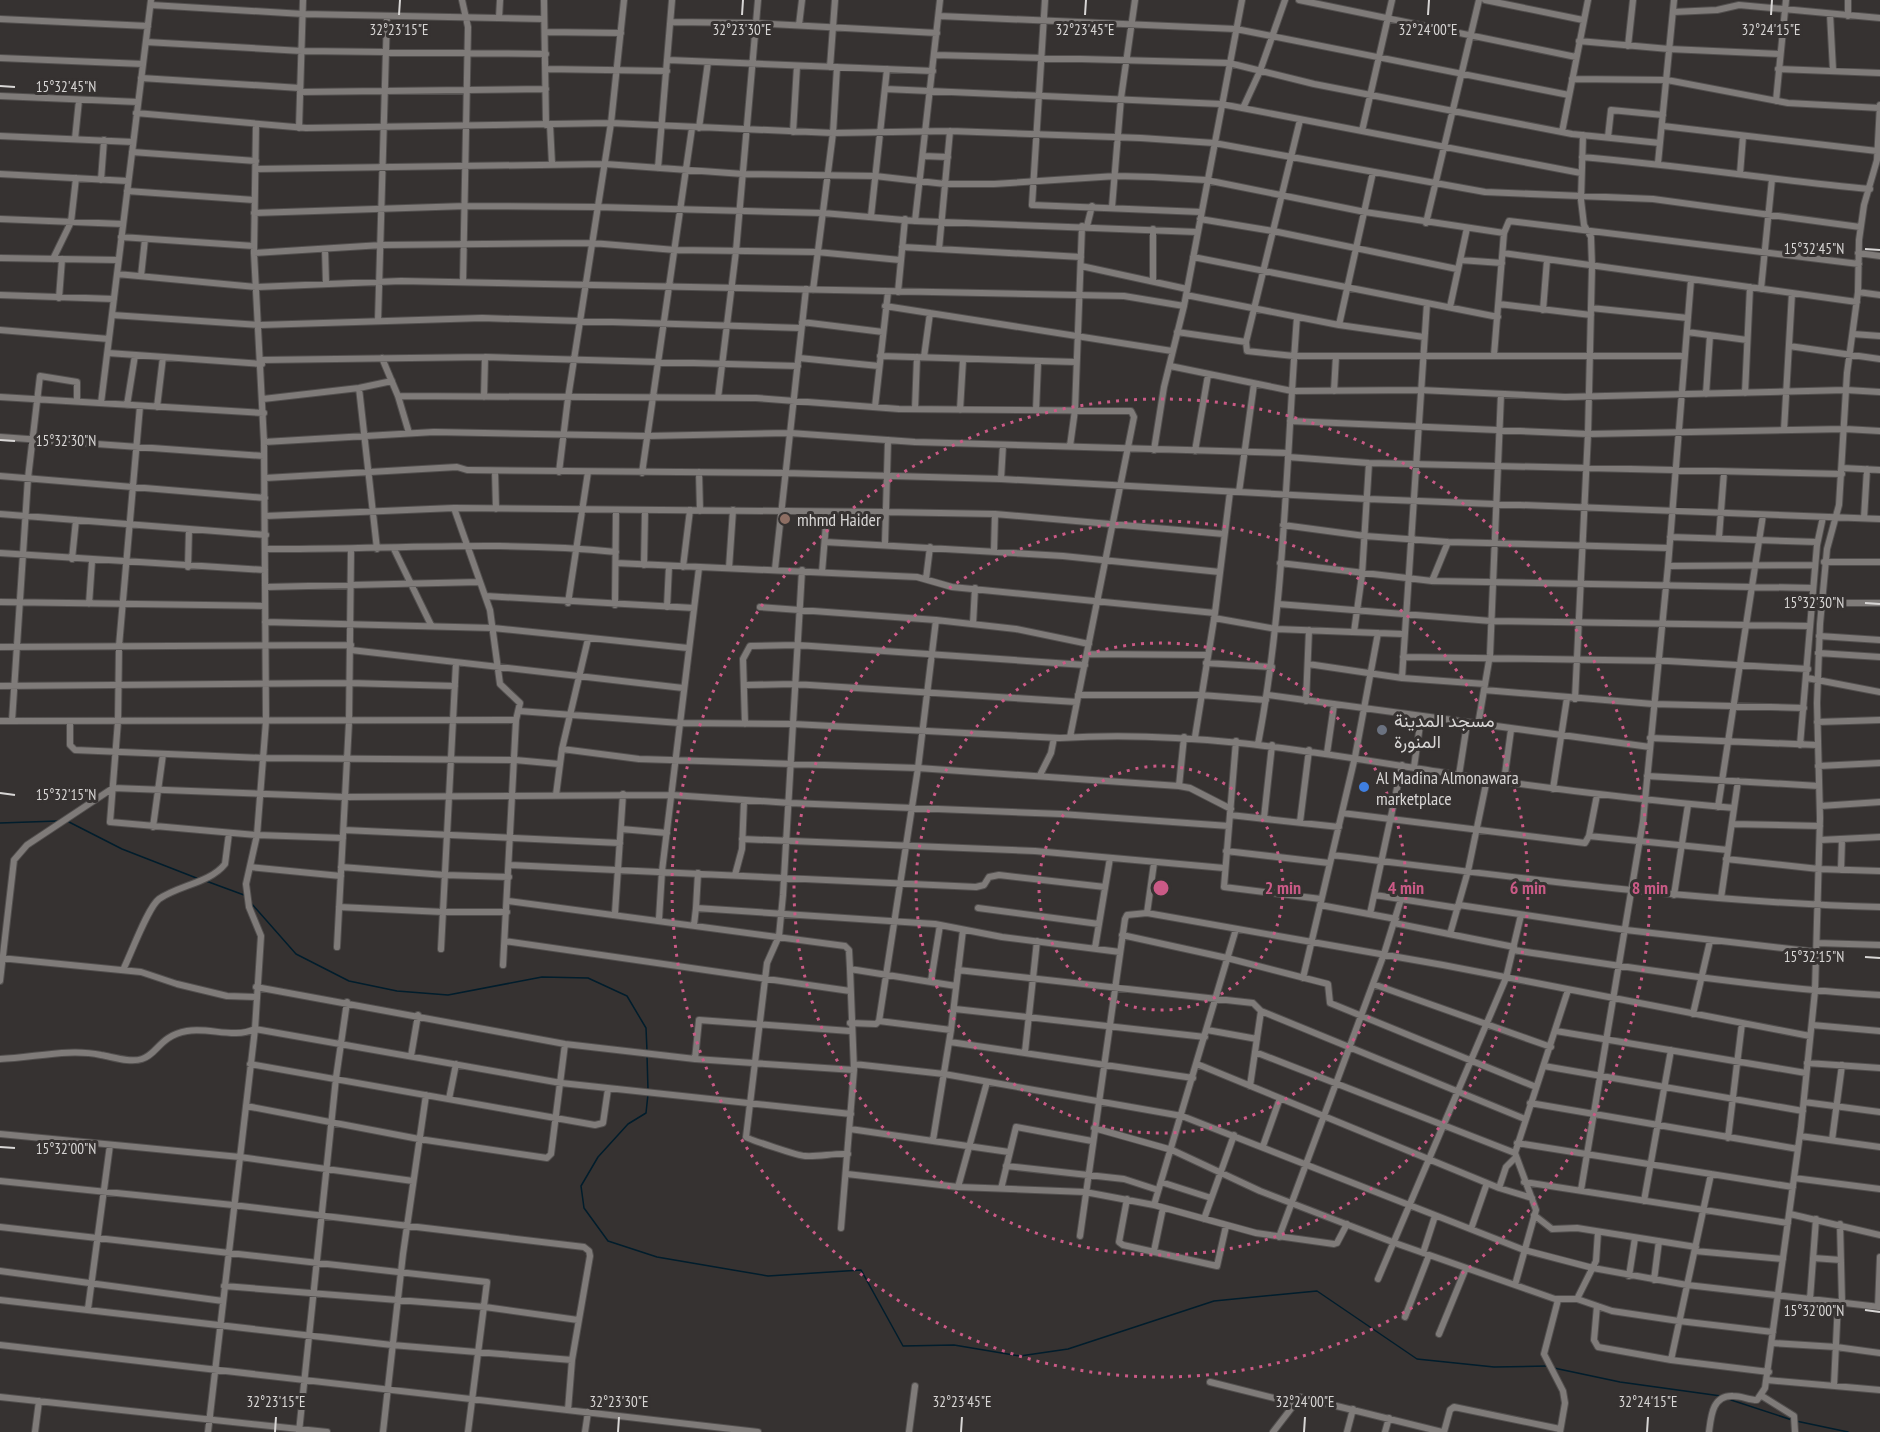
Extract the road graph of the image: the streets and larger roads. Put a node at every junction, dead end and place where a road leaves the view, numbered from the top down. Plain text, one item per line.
1 (303, 0) edge
2 (462, 0) edge
3 (500, 0) edge
4 (544, 0) edge
5 (624, 0) edge
6 (672, 0) edge
7 (758, 0) edge
8 (802, 0) edge
9 (835, 0) edge
10 (940, 0) edge
11 (1046, 0) edge
12 (1134, 0) edge
13 (1242, 0) edge
14 (1285, 0) edge
15 (1299, 0) edge
16 (1392, 0) edge
17 (1479, 0) edge
18 (1485, 0) edge
19 (1588, 0) edge
20 (1633, 0) edge
21 (1674, 0) edge
22 (1786, 0) edge
23 (1848, 0) edge
24 (151, 3) edge
25 (1786, 9) junction
26 (1673, 12) junction
27 (303, 14) junction
28 (1830, 14) junction
29 (387, 16) junction
30 (939, 16) junction
31 (1848, 16) junction
32 (466, 17) junction
33 (499, 18) junction
34 (1043, 18) junction
35 (1880, 18) edge
36 (0, 19) edge
37 (544, 19) junction
38 (1388, 20) junction
39 (1583, 20) junction
40 (671, 22) junction
41 (756, 22) junction
42 (1131, 23) junction
43 (799, 25) junction
44 (148, 26) junction
45 (832, 28) junction
46 (1236, 29) junction
47 (545, 32) junction
48 (621, 33) junction
49 (937, 33) junction
50 (1272, 35) junction
51 (1470, 36) junction
52 (1579, 41) junction
53 (146, 42) junction
54 (1628, 46) junction
55 (1669, 49) junction
56 (386, 50) junction
57 (302, 51) junction
58 (467, 53) junction
59 (546, 54) junction
60 (1780, 54) junction
61 (935, 55) junction
62 (1380, 55) junction
63 (1576, 57) junction
64 (0, 58) edge
65 (1041, 58) junction
66 (668, 60) junction
67 (1126, 60) junction
68 (708, 62) junction
69 (1229, 63) junction
70 (143, 64) junction
71 (752, 65) junction
72 (797, 66) junction
73 (834, 67) junction
74 (546, 69) junction
75 (617, 69) junction
76 (887, 69) junction
77 (1778, 69) junction
78 (1833, 70) junction
79 (667, 71) junction
80 (933, 71) junction
81 (1260, 71) junction
82 (1462, 73) junction
83 (1880, 73) edge
84 (141, 78) junction
85 (1572, 79) junction
86 (1667, 80) junction
87 (468, 88) junction
88 (546, 89) junction
89 (885, 89) junction
90 (300, 90) junction
91 (932, 90) junction
92 (385, 91) junction
93 (1371, 95) junction
94 (1569, 95) junction
95 (0, 96) edge
96 (1039, 98) junction
97 (1121, 98) junction
98 (79, 100) junction
99 (1776, 101) junction
100 (138, 102) junction
101 (1221, 104) junction
102 (1880, 107) edge
103 (1243, 108) junction
104 (1453, 110) junction
105 (136, 113) junction
106 (1664, 115) junction
107 (1300, 120) junction
108 (610, 123) junction
109 (256, 124) junction
110 (548, 125) junction
111 (661, 125) junction
112 (1663, 126) junction
113 (1879, 126) edge
114 (467, 127) junction
115 (299, 128) junction
116 (696, 128) junction
117 (384, 129) junction
118 (746, 129) junction
119 (926, 131) junction
120 (951, 131) junction
121 (1362, 131) junction
122 (793, 132) junction
123 (880, 132) junction
124 (1562, 132) junction
125 (833, 133) junction
126 (1037, 134) junction
127 (1583, 135) junction
128 (0, 136) edge
129 (1743, 136) junction
130 (1118, 137) junction
131 (1608, 137) junction
132 (75, 139) junction
133 (105, 140) junction
134 (133, 142) junction
135 (1214, 143) junction
136 (1660, 143) junction
137 (1443, 148) junction
138 (1878, 151) junction
139 (132, 152) junction
140 (923, 156) junction
141 (948, 157) junction
142 (1290, 157) junction
143 (1582, 157) junction
144 (1878, 161) edge
145 (1658, 163) junction
146 (552, 164) junction
147 (604, 164) junction
148 (256, 165) junction
149 (467, 165) junction
150 (382, 168) junction
151 (658, 168) junction
152 (687, 170) junction
153 (1373, 172) junction
154 (1581, 173) junction
155 (0, 174) edge
156 (743, 174) junction
157 (1740, 174) junction
158 (828, 175) junction
159 (875, 176) junction
160 (1116, 176) junction
161 (76, 178) junction
162 (1772, 179) junction
163 (101, 180) junction
164 (1034, 180) junction
165 (1206, 180) junction
166 (128, 182) junction
167 (920, 182) junction
168 (1876, 182) edge
169 (945, 184) junction
170 (1435, 184) junction
171 (1870, 189) junction
172 (127, 191) junction
173 (1282, 194) junction
174 (1580, 195) junction
175 (254, 200) junction
176 (466, 206) junction
177 (1092, 206) junction
178 (597, 207) junction
179 (1112, 207) junction
180 (382, 209) junction
181 (680, 211) junction
182 (740, 212) junction
183 (1365, 212) junction
184 (254, 213) junction
185 (823, 213) junction
186 (1768, 214) junction
187 (1200, 215) junction
188 (871, 216) junction
189 (0, 219) edge
190 (905, 219) junction
191 (915, 221) junction
192 (71, 222) junction
193 (941, 222) junction
194 (1426, 223) junction
195 (123, 224) junction
196 (1084, 226) junction
197 (1860, 227) junction
198 (1467, 228) junction
199 (1586, 228) junction
200 (1153, 229) junction
201 (1273, 231) junction
202 (1197, 232) junction
203 (1504, 233) junction
204 (121, 237) junction
205 (145, 239) junction
206 (592, 243) junction
207 (465, 244) junction
208 (382, 245) junction
209 (902, 247) junction
210 (254, 249) junction
211 (325, 249) junction
212 (939, 249) junction
213 (1357, 249) junction
214 (675, 250) junction
215 (736, 251) junction
216 (818, 252) junction
217 (1766, 252) junction
218 (1858, 253) junction
219 (1503, 254) junction
220 (1880, 256) edge
221 (1081, 257) junction
222 (1193, 257) junction
223 (0, 258) edge
224 (53, 259) junction
225 (62, 259) junction
226 (118, 260) junction
227 (900, 260) junction
228 (1460, 260) junction
229 (1547, 260) junction
230 (1502, 263) junction
231 (1859, 264) junction
232 (1080, 266) junction
233 (1592, 266) junction
234 (1262, 269) junction
235 (1457, 269) junction
236 (117, 274) junction
237 (141, 276) junction
238 (1691, 280) junction
239 (380, 281) junction
240 (1153, 281) junction
241 (463, 282) junction
242 (326, 283) junction
243 (586, 283) junction
244 (257, 287) junction
245 (669, 287) junction
246 (732, 287) junction
247 (1348, 287) junction
248 (1750, 287) junction
249 (809, 289) junction
250 (1761, 289) junction
251 (888, 292) junction
252 (898, 292) junction
253 (1187, 292) junction
254 (1858, 292) junction
255 (1792, 293) junction
256 (0, 295) edge
257 (1880, 295) edge
258 (1079, 296) junction
259 (59, 298) junction
260 (114, 300) junction
261 (1857, 302) junction
262 (1427, 303) junction
263 (1499, 304) junction
264 (885, 306) junction
265 (1184, 306) junction
266 (1450, 307) junction
267 (1254, 309) junction
268 (1543, 310) junction
269 (1591, 311) junction
270 (930, 313) junction
271 (112, 315) junction
272 (1297, 317) junction
273 (1498, 317) junction
274 (1688, 318) junction
275 (378, 321) junction
276 (581, 322) junction
277 (260, 325) junction
278 (663, 325) junction
279 (802, 325) junction
280 (1339, 325) junction
281 (727, 327) junction
282 (0, 330) edge
283 (883, 332) junction
284 (1177, 332) junction
285 (1687, 332) junction
286 (1853, 334) junction
287 (1077, 335) junction
288 (1710, 335) junction
289 (1880, 336) edge
290 (1424, 337) junction
291 (110, 339) junction
292 (1747, 340) junction
293 (1246, 342) junction
294 (1789, 346) junction
295 (1173, 351) junction
296 (108, 353) junction
297 (135, 355) junction
298 (1494, 355) junction
299 (1850, 355) junction
300 (880, 356) junction
301 (1294, 356) junction
302 (1336, 356) junction
303 (1422, 356) junction
304 (1590, 356) junction
305 (1684, 356) junction
306 (163, 357) junction
307 (485, 357) junction
308 (916, 357) junction
309 (924, 357) junction
310 (382, 358) junction
311 (799, 358) junction
312 (1880, 359) edge
313 (574, 360) junction
314 (963, 360) junction
315 (262, 362) junction
316 (657, 362) junction
317 (1076, 362) junction
318 (1038, 363) junction
319 (723, 364) junction
320 (798, 366) junction
321 (879, 366) junction
322 (1170, 366) junction
323 (1208, 375) junction
324 (392, 381) junction
325 (1254, 384) junction
326 (359, 388) junction
327 (1420, 390) junction
328 (1846, 390) junction
329 (1292, 391) junction
330 (1334, 391) junction
331 (1786, 392) junction
332 (1880, 392) edge
333 (1745, 393) junction
334 (1501, 394) junction
335 (1706, 394) junction
336 (1682, 395) junction
337 (398, 396) junction
338 (1588, 396) junction
339 (0, 397) edge
340 (484, 397) junction
341 (568, 398) junction
342 (652, 398) junction
343 (718, 398) junction
344 (36, 399) junction
345 (263, 399) junction
346 (794, 400) junction
347 (76, 401) junction
348 (101, 403) junction
349 (128, 405) junction
350 (140, 406) junction
351 (157, 407) junction
352 (875, 407) junction
353 (915, 409) junction
354 (960, 410) junction
355 (1036, 410) junction
356 (1075, 410) junction
357 (264, 413) junction
358 (1290, 421) junction
359 (1417, 428) junction
360 (1845, 429) junction
361 (1784, 430) junction
362 (1500, 431) junction
363 (1679, 431) junction
364 (1880, 431) edge
365 (409, 433) junction
366 (790, 433) junction
367 (563, 434) junction
368 (1587, 434) junction
369 (364, 436) junction
370 (647, 436) junction
371 (0, 437) edge
372 (31, 439) junction
373 (888, 440) junction
374 (264, 442) junction
375 (1003, 445) junction
376 (1070, 446) junction
377 (136, 447) junction
378 (1128, 449) junction
379 (1154, 450) junction
380 (1195, 452) junction
381 (1243, 453) junction
382 (1288, 455) junction
383 (264, 456) junction
384 (1370, 463) junction
385 (1415, 463) junction
386 (1498, 465) junction
387 (1585, 468) junction
388 (1868, 469) junction
389 (1880, 470) edge
390 (495, 471) junction
391 (1676, 471) junction
392 (1842, 471) junction
393 (559, 472) junction
394 (588, 472) junction
395 (699, 472) junction
396 (1724, 472) junction
397 (642, 473) junction
398 (785, 473) junction
399 (369, 474) junction
400 (0, 476) edge
401 (887, 476) junction
402 (28, 478) junction
403 (265, 478) junction
404 (1000, 479) junction
405 (1121, 484) junction
406 (133, 486) junction
407 (1230, 492) junction
408 (1239, 492) junction
409 (1284, 494) junction
410 (265, 498) junction
411 (1368, 499) junction
412 (1413, 500) junction
413 (1496, 502) junction
414 (1584, 506) junction
415 (454, 507) junction
416 (496, 509) junction
417 (374, 510) junction
418 (583, 510) junction
419 (690, 510) junction
420 (733, 510) junction
421 (1673, 510) junction
422 (616, 511) junction
423 (645, 511) junction
424 (700, 511) junction
425 (782, 512) junction
426 (827, 512) junction
427 (885, 512) junction
428 (1721, 513) junction
429 (0, 514) edge
430 (995, 514) junction
431 (1763, 515) junction
432 (265, 516) junction
433 (26, 517) junction
434 (1823, 517) junction
435 (1836, 517) junction
436 (1864, 518) junction
437 (1880, 519) edge
438 (76, 520) junction
439 (1113, 524) junction
440 (130, 525) junction
441 (1283, 525) junction
442 (189, 529) junction
443 (1224, 534) junction
444 (266, 535) junction
445 (1365, 536) junction
446 (1670, 537) junction
447 (1719, 537) junction
448 (1760, 538) junction
449 (1409, 540) junction
450 (825, 542) junction
451 (1448, 542) junction
452 (1817, 542) junction
453 (885, 543) junction
454 (1494, 543) junction
455 (1582, 545) junction
456 (467, 546) junction
457 (930, 547) junction
458 (576, 548) junction
459 (1669, 548) junction
460 (265, 549) junction
461 (377, 549) junction
462 (394, 549) junction
463 (351, 550) junction
464 (994, 551) junction
465 (616, 552) junction
466 (0, 553) edge
467 (24, 554) junction
468 (72, 559) junction
469 (92, 561) junction
470 (127, 562) junction
471 (1107, 562) junction
472 (1824, 562) junction
473 (1880, 562) edge
474 (616, 563) junction
475 (1281, 563) junction
476 (644, 565) junction
477 (1756, 565) junction
478 (1815, 565) junction
479 (669, 566) junction
480 (1668, 566) junction
481 (188, 567) junction
482 (683, 567) junction
483 (699, 568) junction
484 (729, 568) junction
485 (775, 569) junction
486 (265, 570) junction
487 (802, 570) junction
488 (822, 572) junction
489 (1220, 572) junction
490 (1362, 575) junction
491 (926, 579) junction
492 (1407, 580) junction
493 (1432, 581) junction
494 (480, 582) junction
495 (1493, 582) junction
496 (1581, 583) junction
497 (414, 585) junction
498 (1666, 585) junction
499 (352, 586) junction
500 (266, 587) junction
501 (975, 588) junction
502 (1752, 588) junction
503 (1813, 588) junction
504 (486, 596) junction
505 (0, 602) edge
506 (20, 603) junction
507 (567, 603) junction
508 (1098, 603) junction
509 (1821, 603) junction
510 (1880, 603) edge
511 (89, 604) junction
512 (1278, 604) junction
513 (124, 605) junction
514 (615, 605) junction
515 (265, 606) junction
516 (667, 607) junction
517 (694, 608) junction
518 (760, 608) dead end
519 (799, 609) junction
520 (1357, 611) junction
521 (1811, 612) junction
522 (1821, 613) junction
523 (1214, 615) junction
524 (1404, 616) junction
525 (936, 620) junction
526 (1491, 621) junction
527 (265, 622) junction
528 (1580, 623) junction
529 (352, 624) junction
530 (973, 624) junction
531 (431, 625) junction
532 (1662, 625) junction
533 (1747, 626) junction
534 (1810, 626) junction
535 (493, 628) junction
536 (1276, 629) junction
537 (1309, 630) junction
538 (1354, 632) junction
539 (1378, 633) junction
540 (1403, 634) junction
541 (1819, 636) junction
542 (588, 639) junction
543 (1880, 640) edge
544 (266, 644) junction
545 (1089, 644) junction
546 (797, 645) junction
547 (119, 646) junction
548 (0, 647) edge
549 (16, 648) junction
550 (351, 648) junction
551 (688, 648) junction
552 (1818, 653) junction
553 (932, 654) junction
554 (1088, 654) junction
555 (1208, 655) junction
556 (1403, 657) junction
557 (1880, 657) edge
558 (1489, 659) junction
559 (1577, 660) junction
560 (1659, 662) junction
561 (456, 663) junction
562 (1206, 663) junction
563 (1308, 664) junction
564 (1085, 665) junction
565 (1740, 666) junction
566 (1272, 667) junction
567 (496, 668) junction
568 (1808, 669) junction
569 (1372, 674) junction
570 (579, 677) junction
571 (1402, 678) junction
572 (1807, 678) junction
573 (1817, 680) junction
574 (349, 683) junction
575 (266, 684) junction
576 (794, 684) junction
577 (118, 685) junction
578 (746, 685) junction
579 (0, 686) edge
580 (15, 686) junction
581 (455, 686) junction
582 (1484, 687) junction
583 (683, 688) junction
584 (928, 692) junction
585 (1880, 692) edge
586 (1201, 696) junction
587 (1078, 698) junction
588 (1267, 698) junction
589 (1567, 698) junction
590 (1575, 699) junction
591 (1306, 701) junction
592 (1653, 704) junction
593 (1334, 705) junction
594 (1735, 706) junction
595 (1804, 708) junction
596 (1364, 710) junction
597 (519, 711) junction
598 (569, 716) junction
599 (1421, 718) junction
600 (516, 720) junction
601 (1880, 720) edge
602 (0, 721) edge
603 (12, 721) junction
604 (70, 722) junction
605 (117, 722) junction
606 (266, 722) junction
607 (349, 722) junction
608 (452, 722) junction
609 (1817, 722) junction
610 (680, 723) junction
611 (745, 724) junction
612 (793, 724) junction
613 (1467, 724) junction
614 (1478, 725) junction
615 (1511, 730) junction
616 (923, 732) junction
617 (1070, 737) junction
618 (1184, 737) junction
619 (1195, 737) junction
620 (1561, 737) junction
621 (1054, 738) junction
622 (1650, 738) junction
623 (1236, 741) junction
624 (1729, 742) junction
625 (1258, 744) junction
626 (1800, 745) junction
627 (1817, 745) junction
628 (1272, 746) junction
629 (1650, 747) junction
630 (562, 749) junction
631 (1309, 750) junction
632 (116, 753) junction
633 (1327, 753) junction
634 (163, 754) junction
635 (1355, 757) junction
636 (264, 758) junction
637 (346, 758) junction
638 (451, 758) junction
639 (515, 760) junction
640 (677, 761) junction
641 (792, 763) junction
642 (559, 764) junction
643 (1880, 764) edge
644 (1402, 765) junction
645 (1818, 766) junction
646 (1414, 767) junction
647 (918, 768) junction
648 (1040, 775) junction
649 (1459, 775) junction
650 (1647, 776) junction
651 (1487, 779) junction
652 (1723, 780) junction
653 (1504, 781) junction
654 (1738, 781) junction
655 (1179, 786) junction
656 (1819, 786) junction
657 (113, 788) junction
658 (1553, 789) junction
659 (158, 790) junction
660 (262, 794) junction
661 (622, 794) junction
662 (556, 795) junction
663 (672, 795) junction
664 (1597, 795) junction
665 (449, 796) junction
666 (513, 796) junction
667 (345, 797) junction
668 (744, 801) junction
669 (1645, 801) junction
670 (1880, 802) edge
671 (790, 803) junction
672 (1688, 805) junction
673 (1820, 806) junction
674 (912, 807) junction
675 (1718, 807) junction
676 (1734, 808) junction
677 (1231, 812) junction
678 (1342, 813) junction
679 (1264, 818) junction
680 (1392, 819) junction
681 (1300, 822) junction
682 (1732, 824) junction
683 (1229, 826) junction
684 (1339, 826) junction
685 (1820, 826) junction
686 (153, 827) junction
687 (621, 829) junction
688 (344, 830) junction
689 (1476, 831) junction
690 (229, 833) junction
691 (667, 833) junction
692 (258, 835) junction
693 (447, 836) junction
694 (1589, 836) junction
695 (511, 837) junction
696 (1880, 837) edge
697 (343, 838) junction
698 (742, 839) junction
699 (1842, 839) junction
700 (1820, 840) junction
701 (788, 841) junction
702 (1640, 841) junction
703 (620, 843) junction
704 (1683, 844) junction
705 (907, 845) junction
706 (1728, 850) junction
707 (1226, 851) junction
708 (1332, 855) junction
709 (1110, 858) junction
710 (1726, 860) junction
711 (1383, 861) junction
712 (1329, 862) junction
713 (1154, 863) junction
714 (510, 865) junction
715 (250, 867) junction
716 (341, 867) junction
717 (619, 868) junction
718 (1224, 868) junction
719 (1819, 869) junction
720 (1841, 870) junction
721 (662, 871) junction
722 (1468, 871) junction
723 (1880, 871) edge
724 (698, 873) junction
725 (445, 875) junction
726 (735, 875) junction
727 (341, 876) junction
728 (509, 877) junction
729 (784, 878) junction
730 (901, 884) junction
731 (1105, 887) junction
732 (1633, 892) junction
733 (1375, 895) junction
734 (1674, 895) junction
735 (1721, 898) junction
736 (1401, 899) junction
737 (508, 901) junction
738 (1320, 902) junction
739 (1818, 906) junction
740 (339, 907) junction
741 (1458, 907) junction
742 (1880, 907) edge
743 (696, 908) junction
744 (978, 908) dead end
745 (443, 912) junction
746 (507, 912) junction
747 (615, 913) junction
748 (1147, 913) junction
749 (1371, 914) junction
750 (781, 915) junction
751 (1521, 915) junction
752 (659, 919) junction
753 (896, 920) junction
754 (1395, 921) junction
755 (1099, 924) junction
756 (694, 925) junction
757 (940, 925) junction
758 (1236, 929) junction
759 (963, 930) junction
760 (1626, 930) junction
761 (1450, 934) junction
762 (1122, 935) junction
763 (779, 936) junction
764 (505, 941) junction
765 (1037, 941) junction
766 (1710, 941) junction
767 (1311, 942) junction
768 (1817, 943) junction
769 (1880, 945) edge
770 (337, 947) dead end
771 (1095, 948) junction
772 (1514, 948) junction
773 (441, 949) dead end
774 (1120, 952) junction
775 (1817, 952) junction
776 (1384, 954) junction
777 (2, 958) edge
778 (1227, 958) junction
779 (503, 965) dead end
780 (1618, 966) junction
781 (850, 969) junction
782 (123, 970) junction
783 (958, 970) junction
784 (887, 974) junction
785 (1702, 977) junction
786 (1303, 978) junction
787 (1506, 978) junction
788 (1033, 980) junction
789 (0, 981) edge
790 (764, 981) junction
791 (931, 981) junction
792 (1373, 984) junction
793 (956, 986) junction
794 (256, 987) junction
795 (1114, 989) junction
796 (1568, 990) junction
797 (850, 991) junction
798 (1815, 991) junction
799 (1880, 995) edge
800 (256, 997) junction
801 (1215, 997) junction
802 (1612, 998) junction
803 (347, 1002) junction
804 (954, 1009) junction
805 (1261, 1011) junction
806 (1693, 1014) junction
807 (418, 1015) junction
808 (1028, 1016) junction
809 (1361, 1016) junction
810 (879, 1021) junction
811 (850, 1023) junction
812 (1742, 1023) junction
813 (758, 1024) junction
814 (1487, 1024) junction
815 (1812, 1025) junction
816 (1108, 1027) junction
817 (255, 1029) junction
818 (951, 1030) junction
819 (850, 1031) junction
820 (1556, 1031) junction
821 (1880, 1031) edge
822 (1206, 1033) junction
823 (1810, 1036) junction
824 (1257, 1039) junction
825 (1605, 1039) junction
826 (341, 1042) junction
827 (950, 1042) junction
828 (565, 1044) junction
829 (1349, 1047) junction
830 (1551, 1047) junction
831 (1671, 1050) junction
832 (1024, 1052) junction
833 (1255, 1053) junction
834 (411, 1056) junction
835 (0, 1059) edge
836 (695, 1059) junction
837 (1472, 1060) junction
838 (1736, 1062) junction
839 (1807, 1063) junction
840 (250, 1064) junction
841 (456, 1064) junction
842 (753, 1064) junction
843 (1103, 1064) junction
844 (1197, 1064) junction
845 (1842, 1065) junction
846 (1544, 1066) junction
847 (854, 1067) junction
848 (1880, 1068) edge
849 (1806, 1073) junction
850 (944, 1074) junction
851 (1600, 1077) junction
852 (336, 1078) junction
853 (1193, 1078) junction
854 (987, 1082) junction
855 (561, 1083) junction
856 (1336, 1083) junction
857 (1250, 1086) junction
858 (1536, 1087) junction
859 (1665, 1087) junction
860 (608, 1089) junction
861 (1458, 1092) junction
862 (426, 1095) junction
863 (1280, 1098) junction
864 (450, 1099) junction
865 (1732, 1099) junction
866 (1098, 1100) junction
867 (1804, 1102) junction
868 (1530, 1103) junction
869 (749, 1104) junction
870 (246, 1106) junction
871 (1837, 1107) junction
872 (1803, 1111) junction
873 (1880, 1112) edge
874 (851, 1114) junction
875 (1323, 1115) junction
876 (1594, 1115) junction
877 (1182, 1116) junction
878 (556, 1118) junction
879 (1525, 1119) junction
880 (332, 1120) junction
881 (1658, 1125) junction
882 (1443, 1126) junction
883 (1094, 1128) junction
884 (850, 1129) junction
885 (0, 1134) edge
886 (1234, 1135) junction
887 (1800, 1136) junction
888 (1728, 1138) junction
889 (419, 1139) junction
890 (933, 1140) junction
891 (1832, 1140) junction
892 (1092, 1141) junction
893 (1517, 1143) junction
894 (110, 1145) junction
895 (969, 1146) junction
896 (1263, 1146) junction
897 (1880, 1147) edge
898 (1798, 1149) junction
899 (1172, 1150) junction
900 (1009, 1152) junction
901 (848, 1154) junction
902 (1587, 1154) junction
903 (1515, 1156) junction
904 (240, 1157) junction
905 (1429, 1159) junction
906 (1306, 1163) junction
907 (1651, 1165) junction
908 (1006, 1166) junction
909 (327, 1170) junction
910 (1221, 1172) junction
911 (847, 1174) junction
912 (1712, 1174) junction
913 (1088, 1176) junction
914 (1794, 1178) junction
915 (0, 1181) edge
916 (413, 1181) junction
917 (1161, 1182) junction
918 (1524, 1182) junction
919 (1487, 1183) junction
920 (958, 1187) junction
921 (1793, 1187) junction
922 (1498, 1188) junction
923 (1001, 1189) junction
924 (1880, 1189) edge
925 (1158, 1190) junction
926 (1581, 1190) junction
927 (104, 1191) junction
928 (1086, 1192) junction
929 (1211, 1198) junction
930 (1532, 1198) junction
931 (1126, 1199) junction
932 (1644, 1201) junction
933 (1291, 1203) junction
934 (234, 1205) junction
935 (1154, 1205) junction
936 (1410, 1206) junction
937 (1163, 1208) junction
938 (1704, 1210) junction
939 (1790, 1214) junction
940 (1534, 1215) junction
941 (322, 1216) junction
942 (1435, 1216) junction
943 (1204, 1219) junction
944 (1816, 1219) junction
945 (1788, 1223) junction
946 (1347, 1224) junction
947 (1840, 1224) junction
948 (1226, 1226) junction
949 (0, 1227) edge
950 (406, 1227) junction
951 (841, 1228) dead end
952 (1471, 1229) junction
953 (1598, 1232) junction
954 (1880, 1235) edge
955 (1080, 1236) dead end
956 (98, 1237) junction
957 (1278, 1237) junction
958 (1635, 1238) junction
959 (1659, 1241) junction
960 (1395, 1243) junction
961 (1696, 1249) junction
962 (1524, 1250) junction
963 (1154, 1251) junction
964 (228, 1252) junction
965 (1426, 1254) junction
966 (1880, 1257) edge
967 (1813, 1258) junction
968 (1783, 1259) junction
969 (1841, 1260) junction
970 (316, 1264) junction
971 (1466, 1268) junction
972 (1593, 1268) junction
973 (0, 1271) edge
974 (400, 1273) junction
975 (1629, 1276) junction
976 (1378, 1279) dead end
977 (1654, 1280) junction
978 (92, 1283) junction
979 (1515, 1285) junction
980 (1687, 1285) junction
981 (224, 1287) junction
982 (312, 1294) junction
983 (1777, 1297) junction
984 (1577, 1299) junction
985 (1810, 1299) junction
986 (0, 1300) edge
987 (398, 1300) junction
988 (1558, 1300) junction
989 (223, 1301) junction
990 (1840, 1302) junction
991 (1597, 1306) junction
992 (485, 1307) junction
993 (1879, 1307) edge
994 (88, 1309) junction
995 (1405, 1317) dead end
996 (578, 1320) junction
997 (1679, 1321) junction
998 (220, 1324) junction
999 (1773, 1332) junction
1000 (308, 1334) junction
1001 (1439, 1334) dead end
1002 (1772, 1343) junction
1003 (0, 1345) edge
1004 (392, 1345) junction
1005 (1836, 1347) junction
1006 (479, 1352) junction
1007 (1880, 1353) edge
1008 (572, 1360) junction
1009 (1671, 1360) junction
1010 (215, 1370) junction
1011 (1769, 1371) junction
1012 (1767, 1380) junction
1013 (304, 1381) junction
1014 (1210, 1382) dead end
1015 (1834, 1384) junction
1016 (915, 1386) dead end
1017 (1880, 1390) edge
1018 (387, 1392) junction
1019 (1762, 1396) junction
1020 (0, 1397) edge
1021 (39, 1401) junction
1022 (472, 1401) junction
1023 (1294, 1403) junction
1024 (1353, 1409) junction
1025 (568, 1410) junction
1026 (588, 1412) junction
1027 (1389, 1418) junction
1028 (209, 1420) junction
1029 (299, 1430) edge
1030 (1560, 1431) edge
1031 (35, 1432) edge
1032 (208, 1432) edge
1033 (327, 1432) edge
1034 (383, 1432) edge
1035 (468, 1432) edge
1036 (585, 1432) edge
1037 (758, 1432) edge
1038 (909, 1432) edge
1039 (1273, 1432) edge
1040 (1347, 1432) edge
1041 (1385, 1432) edge
1042 (1443, 1432) edge
1043 (1709, 1432) edge
1044 (1796, 1432) edge

1 - 27 street
2 - 32 street
3 - 33 street
4 - 37 street
5 - 48 street
6 - 40 street
7 - 41 street
8 - 43 street
9 - 45 street
10 - 30 street
11 - 34 street
12 - 42 street
13 - 46 street
14 - 50 street
15 - 38 street
16 - 38 street
17 - 51 street
18 - 39 street
19 - 39 street
20 - 54 street
21 - 26 street
22 - 25 street
23 - 31 street
24 - 27 street
24 - 44 street
25 - 26 street
25 - 28 street
25 - 60 street
26 - 55 street
27 - 29 street
27 - 57 street
28 - 31 street
28 - 78 street
29 - 32 street
29 - 56 street
30 - 34 street
30 - 49 street
31 - 35 street
32 - 33 street
32 - 58 street
33 - 37 street
34 - 42 street
34 - 65 street
36 - 44 street
37 - 47 street
38 - 51 street
38 - 62 street
39 - 52 street
40 - 41 street
40 - 66 street
41 - 43 street
41 - 71 street
42 - 46 street
42 - 67 street
43 - 45 street
44 - 53 street
45 - 49 street
45 - 73 street
46 - 50 street
46 - 69 street
47 - 48 street
47 - 59 street
48 - 75 street
49 - 61 street
50 - 62 street
50 - 81 street
51 - 63 street
51 - 82 street
52 - 54 street
52 - 63 street
53 - 57 street
53 - 70 street
54 - 55 street
55 - 60 street
55 - 86 street
56 - 57 street
56 - 58 street
56 - 92 street
57 - 90 street
58 - 59 street
58 - 87 street
59 - 74 street
60 - 77 street
61 - 65 street
61 - 80 street
62 - 82 street
62 - 93 street
63 - 85 street
64 - 70 street
65 - 67 street
65 - 96 street
66 - 68 street
66 - 79 street
67 - 69 street
67 - 97 street
68 - 71 street
68 - 116 street
69 - 81 street
69 - 101 street
70 - 84 street
71 - 72 street
71 - 118 street
72 - 73 street
72 - 122 street
73 - 76 street
73 - 125 street
74 - 75 street
74 - 88 street
75 - 79 street
75 - 108 street
76 - 80 street
76 - 89 street
77 - 78 street
77 - 99 street
78 - 83 street
79 - 111 street
80 - 91 street
81 - 93 street
81 - 103 street
82 - 94 street
82 - 104 street
84 - 90 street
84 - 100 street
85 - 86 street
85 - 94 street
86 - 99 street
86 - 106 street
87 - 88 street
87 - 92 street
87 - 114 street
88 - 110 street
89 - 91 street
89 - 123 street
90 - 92 street
90 - 115 street
91 - 96 street
91 - 119 street
92 - 117 street
93 - 104 street
93 - 121 street
94 - 124 street
95 - 98 street
96 - 97 street
96 - 126 street
97 - 101 street
97 - 130 street
98 - 100 street
98 - 132 street
99 - 102 street
100 - 105 street
101 - 103 street
101 - 135 street
102 - 113 street
103 - 107 street
104 - 124 street
104 - 137 street
105 - 109 street
105 - 134 street
106 - 112 street
106 - 131 street
107 - 121 street
107 - 142 street
108 - 110 street
108 - 111 street
108 - 147 street
109 - 115 street
109 - 148 street
110 - 114 street
110 - 146 street
111 - 116 street
111 - 151 street
112 - 129 street
112 - 136 street
113 - 138 street
114 - 117 street
114 - 149 street
115 - 117 street
116 - 118 street
116 - 152 street
117 - 150 street
118 - 122 street
118 - 156 street
119 - 120 street
119 - 123 street
119 - 140 street
120 - 126 street
120 - 141 street
121 - 137 street
122 - 125 street
123 - 125 street
123 - 159 street
124 - 127 street
125 - 158 street
126 - 130 street
126 - 164 street
127 - 131 street
127 - 143 street
128 - 132 street
129 - 138 street
129 - 157 street
130 - 135 street
130 - 160 street
131 - 136 street
132 - 133 street
133 - 134 street
133 - 163 street
134 - 139 street
135 - 142 street
135 - 165 street
136 - 145 street
137 - 154 street
137 - 170 street
138 - 144 street
139 - 148 street
139 - 166 street
140 - 141 street
140 - 167 street
141 - 169 street
142 - 153 street
142 - 173 street
143 - 145 street
143 - 154 street
144 - 168 street
145 - 157 street
146 - 147 street
146 - 149 street
147 - 151 street
147 - 178 street
148 - 150 street
148 - 175 street
149 - 150 street
149 - 176 street
150 - 180 street
151 - 152 street
152 - 156 street
152 - 181 street
153 - 170 street
153 - 183 street
154 - 174 street
155 - 161 street
156 - 158 street
156 - 182 street
157 - 162 street
158 - 159 street
158 - 185 street
159 - 167 street
159 - 188 street
160 - 164 street
160 - 165 street
160 - 179 street
161 - 163 street
161 - 192 street
162 - 171 street
162 - 186 street
163 - 166 street
164 - 169 street
164 - 177 street
165 - 173 street
165 - 187 street
166 - 172 street
167 - 169 street
167 - 191 street
168 - 171 street
169 - 193 street
170 - 174 street
170 - 194 street
171 - 197 street
172 - 175 street
172 - 195 street
173 - 183 street
173 - 201 street
174 - 186 street
174 - 199 street
175 - 184 street
176 - 178 street
176 - 180 street
176 - 207 street
177 - 179 street
177 - 196 street
178 - 181 street
178 - 206 street
179 - 187 street
180 - 184 street
180 - 208 street
181 - 182 street
181 - 214 street
182 - 185 street
182 - 215 street
183 - 194 street
183 - 213 street
184 - 210 street
185 - 188 street
185 - 216 street
186 - 197 street
186 - 217 street
187 - 201 street
187 - 202 street
188 - 190 street
189 - 192 street
190 - 191 street
190 - 209 street
191 - 193 street
192 - 195 street
192 - 224 street
193 - 196 street
193 - 212 street
194 - 198 street
195 - 204 street
196 - 200 street
196 - 221 street
197 - 218 street
198 - 203 street
198 - 228 street
199 - 203 street
199 - 217 street
199 - 233 street
200 - 202 street
200 - 240 street
201 - 213 street
201 - 234 street
202 - 222 street
203 - 219 street
204 - 205 street
204 - 226 street
205 - 210 street
205 - 237 street
206 - 207 street
206 - 214 street
206 - 243 street
207 - 208 street
207 - 241 street
208 - 211 street
208 - 239 street
209 - 212 street
209 - 227 street
210 - 211 street
210 - 244 street
211 - 242 street
212 - 221 street
213 - 235 street
213 - 247 street
214 - 215 street
214 - 245 street
215 - 216 street
215 - 246 street
216 - 227 street
216 - 249 street
217 - 231 street
217 - 250 street
218 - 220 street
218 - 231 street
219 - 229 street
219 - 230 street
221 - 232 street
222 - 234 street
222 - 253 street
223 - 224 street
224 - 225 street
225 - 226 street
225 - 259 street
226 - 236 street
227 - 252 street
228 - 230 street
228 - 235 street
229 - 233 street
229 - 268 street
230 - 263 street
231 - 254 street
232 - 240 street
232 - 258 street
233 - 238 street
233 - 269 street
234 - 247 street
234 - 267 street
235 - 266 street
236 - 237 street
236 - 260 street
237 - 244 street
238 - 248 street
238 - 274 street
239 - 241 street
239 - 242 street
239 - 275 street
240 - 253 street
241 - 243 street
242 - 244 street
243 - 245 street
243 - 276 street
244 - 277 street
245 - 246 street
245 - 278 street
246 - 249 street
246 - 281 street
247 - 262 street
247 - 280 street
248 - 250 street
248 - 292 street
249 - 251 street
249 - 279 street
250 - 255 street
251 - 252 street
251 - 264 street
252 - 258 street
253 - 265 street
253 - 267 street
254 - 257 street
254 - 261 street
255 - 261 street
255 - 294 street
256 - 259 street
258 - 265 street
258 - 287 street
259 - 260 street
260 - 271 street
261 - 286 street
262 - 266 street
262 - 290 street
263 - 268 street
263 - 273 street
264 - 270 street
264 - 283 street
265 - 284 street
266 - 273 street
267 - 272 street
267 - 293 street
268 - 269 street
269 - 274 street
269 - 304 street
270 - 287 street
270 - 309 street
271 - 277 street
271 - 291 street
272 - 280 street
272 - 301 street
273 - 298 street
274 - 285 street
275 - 276 street
275 - 277 street
276 - 278 street
276 - 313 street
277 - 315 street
278 - 281 street
278 - 316 street
279 - 281 street
279 - 283 street
279 - 311 street
280 - 290 street
281 - 319 street
282 - 291 street
283 - 300 street
284 - 293 street
284 - 295 street
285 - 288 street
285 - 305 street
286 - 289 street
286 - 299 street
287 - 295 street
287 - 317 street
288 - 292 street
288 - 335 street
290 - 303 street
291 - 296 street
292 - 333 street
293 - 301 street
294 - 299 street
294 - 331 street
295 - 322 street
296 - 297 street
296 - 348 street
297 - 306 street
297 - 349 street
298 - 303 street
298 - 304 street
299 - 312 street
299 - 328 street
300 - 308 street
300 - 321 street
301 - 302 street
301 - 329 street
302 - 303 street
302 - 330 street
303 - 327 street
304 - 305 street
304 - 338 street
305 - 336 street
306 - 315 street
306 - 351 street
307 - 310 street
307 - 313 street
307 - 340 street
308 - 309 street
308 - 353 street
309 - 314 street
310 - 315 street
310 - 324 street
311 - 320 street
311 - 321 street
313 - 316 street
313 - 341 street
314 - 318 street
314 - 354 street
315 - 345 street
316 - 319 street
316 - 342 street
317 - 318 street
317 - 356 street
318 - 355 street
319 - 320 street
319 - 343 street
320 - 346 street
321 - 352 street
322 - 323 street
322 - 379 street
323 - 325 street
323 - 380 street
324 - 326 street
324 - 337 street
325 - 329 street
325 - 381 street
326 - 345 street
326 - 369 street
327 - 330 street
327 - 334 street
327 - 359 street
328 - 331 street
328 - 332 street
328 - 360 street
329 - 330 street
329 - 358 street
331 - 333 street
331 - 361 street
333 - 335 street
334 - 338 street
334 - 362 street
335 - 336 street
336 - 338 street
336 - 363 street
337 - 340 street
337 - 365 street
338 - 368 street
339 - 344 street
340 - 341 street
341 - 342 street
341 - 367 street
342 - 343 street
342 - 370 street
343 - 346 street
344 - 347 street
344 - 347 street
344 - 372 street
345 - 357 street
346 - 352 street
346 - 366 street
347 - 348 street
348 - 349 street
349 - 350 street
350 - 351 street
350 - 377 street
351 - 357 street
352 - 353 street
353 - 354 street
354 - 355 street
355 - 356 street
356 - 376 street
356 - 378 street
357 - 374 street
358 - 359 street
358 - 382 street
359 - 362 street
359 - 385 street
360 - 361 street
360 - 364 street
360 - 392 street
361 - 363 street
362 - 368 street
362 - 386 street
363 - 368 street
363 - 391 street
365 - 367 street
365 - 369 street
366 - 370 street
366 - 373 street
366 - 398 street
367 - 370 street
367 - 393 street
368 - 387 street
369 - 374 street
369 - 399 street
370 - 397 street
371 - 372 street
372 - 377 street
372 - 402 street
373 - 375 street
373 - 401 street
374 - 383 street
375 - 376 street
375 - 404 street
376 - 378 street
377 - 383 street
377 - 406 street
378 - 379 street
378 - 405 street
379 - 380 street
380 - 381 street
381 - 382 street
381 - 408 street
382 - 384 street
382 - 409 street
383 - 403 street
384 - 385 street
384 - 411 street
385 - 386 street
385 - 412 street
386 - 387 street
386 - 413 street
387 - 391 street
387 - 414 street
388 - 389 street
388 - 392 street
388 - 436 street
390 - 393 street
390 - 399 street
390 - 416 street
391 - 396 street
391 - 421 street
392 - 396 street
392 - 435 street
393 - 394 street
394 - 397 street
394 - 418 street
395 - 397 street
395 - 398 street
395 - 424 street
396 - 428 street
398 - 401 street
398 - 425 street
399 - 403 street
399 - 417 street
400 - 402 street
401 - 404 street
401 - 427 street
402 - 406 street
402 - 433 street
403 - 410 street
404 - 405 street
405 - 407 street
405 - 439 street
406 - 410 street
406 - 440 street
407 - 408 street
407 - 443 street
408 - 409 street
409 - 411 street
409 - 441 street
410 - 432 street
411 - 412 street
411 - 445 street
412 - 413 street
412 - 449 street
413 - 414 street
413 - 454 street
414 - 421 street
414 - 455 street
415 - 416 street
415 - 417 street
415 - 456 street
416 - 418 street
417 - 432 street
417 - 461 street
418 - 422 street
418 - 458 street
419 - 423 street
419 - 424 street
419 - 482 street
420 - 424 street
420 - 425 street
420 - 484 street
421 - 428 street
421 - 446 street
422 - 423 street
422 - 465 street
423 - 476 street
425 - 426 street
425 - 485 street
426 - 427 street
426 - 450 street
427 - 430 street
427 - 453 street
428 - 431 street
428 - 447 street
429 - 433 street
430 - 439 street
430 - 464 street
431 - 434 street
431 - 448 street
432 - 444 street
433 - 438 street
433 - 467 street
434 - 435 street
434 - 452 street
435 - 436 street
435 - 472 street
436 - 437 street
438 - 440 street
438 - 468 street
439 - 443 street
439 - 471 street
440 - 442 street
440 - 470 street
441 - 445 street
441 - 475 street
442 - 444 street
442 - 481 street
443 - 489 street
444 - 460 street
445 - 449 street
445 - 490 street
446 - 447 street
446 - 459 street
447 - 448 street
448 - 452 street
448 - 477 street
449 - 451 street
449 - 492 street
450 - 453 street
450 - 488 street
451 - 454 street
451 - 493 street
452 - 478 street
453 - 457 street
454 - 455 street
454 - 495 street
455 - 459 street
455 - 496 street
456 - 458 street
456 - 462 street
456 - 494 street
457 - 464 street
457 - 491 street
458 - 465 street
458 - 507 street
459 - 480 street
460 - 463 street
460 - 486 street
461 - 462 street
461 - 463 street
462 - 497 street
463 - 499 street
464 - 471 street
465 - 474 street
466 - 467 street
467 - 468 street
467 - 506 street
468 - 469 street
469 - 470 street
469 - 511 street
470 - 481 street
470 - 513 street
471 - 489 street
471 - 508 street
472 - 473 street
472 - 509 street
474 - 476 street
474 - 514 street
475 - 490 street
475 - 512 street
476 - 479 street
477 - 478 street
477 - 480 street
477 - 502 street
478 - 503 street
479 - 482 street
479 - 516 street
480 - 498 street
481 - 486 street
482 - 483 street
483 - 484 street
483 - 517 street
484 - 485 street
485 - 487 street
486 - 500 street
487 - 488 street
487 - 519 street
488 - 491 street
489 - 523 street
490 - 492 street
490 - 520 street
491 - 501 street
492 - 493 street
492 - 524 street
493 - 495 street
494 - 497 street
494 - 504 street
495 - 496 street
495 - 526 street
496 - 498 street
496 - 528 street
497 - 499 street
497 - 531 street
498 - 502 street
498 - 532 street
499 - 500 street
499 - 529 street
500 - 515 street
501 - 508 street
501 - 530 street
502 - 503 street
502 - 533 street
503 - 521 street
504 - 507 street
504 - 535 street
505 - 506 street
506 - 511 street
506 - 549 street
507 - 514 street
508 - 523 street
508 - 545 street
509 - 510 street
509 - 522 street
511 - 513 street
512 - 520 street
512 - 536 street
513 - 515 street
513 - 547 street
514 - 516 street
515 - 527 street
516 - 517 street
517 - 551 street
518 - 519 street
519 - 525 street
519 - 546 street
520 - 524 street
520 - 538 street
521 - 522 street
521 - 534 street
522 - 541 street
523 - 536 street
523 - 555 street
524 - 526 street
524 - 540 street
525 - 530 street
525 - 553 street
526 - 528 street
526 - 558 street
527 - 529 street
527 - 544 street
528 - 532 street
528 - 559 street
529 - 531 street
529 - 550 street
530 - 545 street
531 - 535 street
532 - 533 street
532 - 560 street
533 - 534 street
533 - 565 street
534 - 568 street
535 - 542 street
535 - 567 street
536 - 537 street
536 - 566 street
537 - 538 street
537 - 563 street
538 - 539 street
539 - 540 street
539 - 569 street
540 - 556 street
541 - 543 street
541 - 552 street
542 - 551 street
542 - 570 street
544 - 547 street
544 - 550 street
544 - 575 street
545 - 554 street
546 - 553 street
546 - 576 street
546 - 578 street
547 - 549 street
547 - 577 street
548 - 549 street
549 - 580 street
550 - 561 street
550 - 574 street
551 - 583 street
552 - 557 street
552 - 573 street
553 - 564 street
553 - 584 street
554 - 555 street
554 - 564 street
555 - 562 street
556 - 558 street
556 - 571 street
558 - 559 street
558 - 582 street
559 - 560 street
559 - 590 street
560 - 565 street
560 - 592 street
561 - 567 street
561 - 581 street
562 - 566 street
562 - 586 street
563 - 569 street
563 - 591 street
564 - 587 street
565 - 568 street
565 - 594 street
566 - 588 street
567 - 570 street
567 - 597 street
568 - 572 street
569 - 571 street
569 - 596 street
570 - 583 street
570 - 598 street
571 - 582 street
572 - 573 street
572 - 595 street
573 - 585 street
573 - 609 street
574 - 575 street
574 - 581 street
574 - 607 street
575 - 577 street
575 - 606 street
576 - 578 street
576 - 584 street
576 - 612 street
577 - 580 street
577 - 605 street
578 - 611 street
579 - 580 street
580 - 603 street
581 - 608 street
582 - 589 street
582 - 614 street
583 - 610 street
584 - 587 street
584 - 616 street
586 - 587 street
586 - 588 street
586 - 619 street
587 - 617 street
588 - 591 street
588 - 625 street
589 - 590 street
589 - 620 street
590 - 592 street
591 - 593 street
592 - 594 street
592 - 622 street
593 - 596 street
593 - 633 street
594 - 595 street
594 - 624 street
595 - 626 street
596 - 599 street
596 - 635 street
597 - 598 street
597 - 600 street
598 - 610 street
598 - 630 street
599 - 613 street
599 - 646 street
600 - 608 street
600 - 639 street
601 - 609 street
602 - 603 street
603 - 604 street
604 - 605 street
604 - 632 street
605 - 606 street
605 - 632 street
606 - 607 street
606 - 636 street
607 - 608 street
607 - 637 street
608 - 638 street
609 - 627 street
610 - 611 street
610 - 640 street
611 - 612 street
612 - 616 street
612 - 641 street
613 - 614 street
613 - 649 street
614 - 615 street
615 - 620 street
615 - 653 street
616 - 621 street
616 - 647 street
617 - 618 street
617 - 621 street
618 - 619 street
618 - 655 street
619 - 623 street
620 - 629 street
620 - 658 street
621 - 648 street
622 - 624 street
622 - 629 street
623 - 625 street
623 - 677 street
624 - 626 street
624 - 652 street
625 - 628 street
626 - 627 street
627 - 645 street
628 - 631 street
628 - 679 street
629 - 650 street
630 - 640 street
630 - 642 street
631 - 633 street
631 - 681 street
632 - 634 street
632 - 657 street
633 - 635 street
634 - 636 street
634 - 659 street
635 - 644 street
635 - 678 street
636 - 637 street
636 - 660 street
637 - 638 street
637 - 667 street
638 - 639 street
638 - 665 street
639 - 642 street
639 - 666 street
640 - 641 street
640 - 663 street
641 - 647 street
641 - 671 street
642 - 662 street
643 - 645 street
644 - 646 street
644 - 680 street
645 - 656 street
646 - 649 street
647 - 648 street
647 - 674 street
648 - 655 street
649 - 651 street
650 - 652 street
650 - 669 street
651 - 653 street
651 - 689 street
652 - 654 street
652 - 675 street
653 - 658 street
654 - 656 street
654 - 676 street
655 - 677 street
656 - 673 street
657 - 659 street
657 - 686 street
657 - 777 street
658 - 664 street
659 - 660 street
659 - 686 street
660 - 667 street
660 - 692 street
661 - 662 street
661 - 663 street
661 - 687 street
662 - 666 street
663 - 668 street
663 - 691 street
664 - 669 street
664 - 694 street
665 - 666 street
665 - 667 street
665 - 693 street
666 - 695 street
667 - 688 street
668 - 671 street
668 - 698 street
669 - 672 street
669 - 702 street
670 - 673 street
671 - 674 street
671 - 701 street
672 - 675 street
672 - 704 street
673 - 685 street
674 - 683 street
674 - 705 street
675 - 676 street
676 - 682 street
677 - 679 street
677 - 683 street
678 - 680 street
678 - 684 street
679 - 681 street
680 - 689 street
680 - 711 street
681 - 684 street
682 - 685 street
682 - 706 street
683 - 707 street
684 - 708 street
685 - 700 street
686 - 690 street
687 - 691 street
687 - 703 street
688 - 693 street
688 - 697 street
689 - 694 street
689 - 722 street
690 - 692 street
690 - 782 street
691 - 721 street
692 - 697 street
692 - 715 street
693 - 695 street
693 - 725 street
694 - 702 street
695 - 703 street
695 - 714 street
696 - 699 street
697 - 716 street
698 - 701 street
698 - 726 street
699 - 700 street
699 - 720 street
700 - 719 street
701 - 705 street
701 - 729 street
702 - 704 street
702 - 732 street
703 - 717 street
704 - 706 street
704 - 734 street
705 - 709 street
705 - 730 street
706 - 710 street
707 - 712 street
707 - 718 street
708 - 711 street
708 - 712 street
709 - 713 street
709 - 731 street
710 - 719 street
710 - 735 street
711 - 722 street
711 - 733 street
712 - 738 street
713 - 718 street
713 - 748 street
714 - 717 street
714 - 728 street
715 - 727 street
715 - 794 street
716 - 725 street
716 - 727 street
717 - 721 street
717 - 747 street
718 - 738 street
719 - 720 street
719 - 739 street
720 - 723 street
721 - 724 street
721 - 752 street
722 - 732 street
722 - 741 street
724 - 726 street
724 - 743 street
725 - 728 street
725 - 745 street
726 - 729 street
727 - 740 street
728 - 737 street
729 - 730 street
729 - 750 street
730 - 731 street
730 - 753 street
731 - 755 street
732 - 734 street
732 - 760 street
733 - 736 street
733 - 749 street
734 - 735 street
735 - 739 street
736 - 741 street
736 - 754 street
737 - 746 street
737 - 747 street
738 - 749 street
738 - 767 street
739 - 742 street
739 - 768 street
740 - 745 street
740 - 770 street
741 - 751 street
741 - 761 street
743 - 750 street
743 - 756 street
744 - 755 street
745 - 746 street
745 - 773 street
746 - 764 street
747 - 752 street
748 - 758 street
748 - 762 street
749 - 754 street
750 - 753 street
750 - 763 street
751 - 760 street
751 - 772 street
752 - 756 street
753 - 757 street
753 - 784 street
754 - 761 street
754 - 776 street
755 - 771 street
756 - 763 street
757 - 759 street
757 - 791 street
758 - 767 street
758 - 778 street
759 - 765 street
759 - 783 street
760 - 766 street
760 - 780 street
761 - 772 street
762 - 774 street
762 - 778 street
763 - 781 street
763 - 790 street
764 - 779 street
764 - 790 street
765 - 771 street
765 - 788 street
766 - 775 street
766 - 785 street
767 - 776 street
767 - 786 street
768 - 769 street
768 - 775 street
771 - 774 street
772 - 780 street
772 - 787 street
774 - 795 street
775 - 798 street
776 - 787 street
776 - 792 street
777 - 782 street
777 - 789 street
778 - 786 street
778 - 801 street
780 - 785 street
780 - 802 street
781 - 784 street
781 - 797 street
782 - 800 street
783 - 788 street
783 - 793 street
784 - 791 street
784 - 810 street
785 - 798 street
785 - 806 street
786 - 809 street
787 - 796 street
787 - 814 street
788 - 795 street
788 - 808 street
790 - 797 street
790 - 813 street
791 - 793 street
792 - 809 street
792 - 814 street
793 - 804 street
794 - 800 street
794 - 803 street
795 - 801 street
795 - 816 street
796 - 802 street
796 - 820 street
797 - 811 street
798 - 799 street
798 - 815 street
800 - 817 street
801 - 805 street
801 - 822 street
802 - 806 street
802 - 825 street
803 - 807 street
803 - 826 street
804 - 808 street
804 - 818 street
805 - 824 street
805 - 829 street
806 - 812 street
807 - 828 street
807 - 834 street
808 - 816 street
808 - 832 street
809 - 829 street
809 - 837 street
810 - 811 street
810 - 818 street
811 - 819 street
812 - 823 street
812 - 838 street
813 - 819 street
813 - 836 street
813 - 842 street
814 - 830 street
814 - 837 street
815 - 821 street
815 - 823 street
816 - 822 street
816 - 843 street
817 - 826 street
817 - 835 street
817 - 840 street
818 - 827 street
819 - 847 street
820 - 825 street
820 - 830 street
822 - 824 street
822 - 844 street
823 - 839 street
824 - 833 street
825 - 831 street
825 - 851 street
826 - 834 street
826 - 852 street
827 - 832 street
827 - 850 street
828 - 836 street
828 - 855 street
829 - 856 street
829 - 861 street
830 - 846 street
831 - 838 street
831 - 859 street
832 - 843 street
833 - 856 street
833 - 857 street
834 - 841 street
836 - 842 street
837 - 858 street
837 - 861 street
838 - 849 street
838 - 865 street
839 - 845 street
839 - 849 street
840 - 852 street
840 - 870 street
841 - 855 street
841 - 864 street
842 - 847 street
842 - 869 street
843 - 853 street
843 - 866 street
844 - 853 street
844 - 857 street
845 - 848 street
845 - 871 street
846 - 851 street
846 - 858 street
847 - 850 street
847 - 874 street
849 - 867 street
850 - 854 street
850 - 890 street
851 - 859 street
851 - 876 street
852 - 862 street
852 - 880 street
853 - 877 street
854 - 866 street
854 - 895 street
855 - 860 street
855 - 878 street
856 - 875 street
856 - 882 street
857 - 863 street
858 - 868 street
859 - 865 street
859 - 881 street
860 - 869 street
860 - 878 street
861 - 879 street
861 - 882 street
862 - 864 street
862 - 889 street
863 - 875 street
863 - 896 street
864 - 878 street
865 - 872 street
865 - 888 street
866 - 877 street
866 - 883 street
867 - 871 street
867 - 872 street
868 - 876 street
868 - 879 street
869 - 874 street
869 - 901 street
870 - 880 street
870 - 904 street
871 - 873 street
871 - 891 street
872 - 887 street
874 - 884 street
875 - 905 street
875 - 906 street
876 - 881 street
876 - 902 street
877 - 886 street
877 - 899 street
878 - 889 street
879 - 893 street
880 - 889 street
880 - 909 street
881 - 888 street
881 - 907 street
882 - 903 street
882 - 905 street
883 - 892 street
883 - 899 street
884 - 890 street
884 - 901 street
885 - 894 street
886 - 896 street
886 - 910 street
887 - 891 street
887 - 898 street
888 - 898 street
889 - 916 street
890 - 895 street
891 - 897 street
892 - 900 street
892 - 913 street
893 - 902 street
893 - 903 street
894 - 904 street
894 - 927 street
895 - 900 street
895 - 920 street
896 - 906 street
898 - 914 street
899 - 910 street
899 - 917 street
900 - 908 street
901 - 911 street
902 - 907 street
902 - 926 street
903 - 918 street
903 - 922 street
904 - 909 street
904 - 934 street
905 - 919 street
905 - 936 street
906 - 933 street
906 - 936 street
907 - 912 street
907 - 932 street
908 - 913 street
908 - 923 street
909 - 916 street
909 - 941 street
910 - 929 street
910 - 933 street
911 - 920 street
911 - 951 street
912 - 921 street
912 - 938 street
913 - 925 street
913 - 928 street
914 - 921 street
914 - 924 street
915 - 927 street
916 - 950 street
917 - 925 street
917 - 929 street
918 - 926 street
918 - 930 street
919 - 922 street
919 - 952 street
920 - 923 street
921 - 939 street
922 - 930 street
923 - 928 street
925 - 935 street
926 - 932 street
927 - 934 street
927 - 956 street
928 - 931 street
928 - 955 street
929 - 943 street
930 - 940 street
931 - 935 street
931 - 963 street
932 - 938 street
933 - 946 street
933 - 957 street
934 - 941 street
934 - 964 street
935 - 937 street
936 - 942 street
936 - 960 street
937 - 943 street
937 - 963 street
938 - 945 street
938 - 961 street
939 - 944 street
939 - 945 street
940 - 953 street
940 - 962 street
941 - 950 street
941 - 970 street
942 - 952 street
942 - 965 street
943 - 948 street
944 - 947 street
944 - 967 street
945 - 968 street
946 - 957 street
946 - 960 street
947 - 954 street
947 - 969 street
948 - 957 street
948 - 963 street
949 - 956 street
950 - 974 street
950 - 996 street
952 - 962 street
953 - 958 street
953 - 972 street
956 - 964 street
956 - 978 street
958 - 959 street
958 - 975 street
959 - 961 street
959 - 977 street
960 - 965 street
960 - 976 street
961 - 968 street
961 - 980 street
962 - 972 street
962 - 979 street
964 - 970 street
964 - 981 street
965 - 971 street
965 - 995 street
966 - 993 street
967 - 969 street
967 - 985 street
968 - 983 street
969 - 990 street
970 - 974 street
970 - 982 street
971 - 979 street
971 - 1001 street
972 - 975 street
972 - 984 street
973 - 978 street
974 - 987 street
974 - 992 street
975 - 977 street
977 - 980 street
978 - 989 street
978 - 994 street
979 - 988 street
980 - 983 street
980 - 997 street
981 - 982 street
981 - 989 street
982 - 987 street
982 - 1000 street
983 - 985 street
983 - 999 street
984 - 988 street
984 - 991 street
985 - 990 street
986 - 994 street
987 - 992 street
987 - 1004 street
988 - 1030 street
989 - 998 street
990 - 993 street
990 - 1005 street
991 - 997 street
991 - 1009 street
992 - 996 street
992 - 1006 street
994 - 998 street
996 - 1008 street
997 - 999 street
997 - 1009 street
998 - 1000 street
998 - 1010 street
999 - 1002 street
1000 - 1004 street
1000 - 1013 street
1002 - 1005 street
1002 - 1011 street
1003 - 1010 street
1004 - 1006 street
1004 - 1018 street
1005 - 1007 street
1005 - 1015 street
1006 - 1008 street
1006 - 1022 street
1008 - 1025 street
1009 - 1011 street
1010 - 1013 street
1010 - 1028 street
1011 - 1012 street
1012 - 1015 street
1012 - 1019 street
1013 - 1018 street
1013 - 1029 street
1014 - 1023 street
1015 - 1017 street
1016 - 1038 street
1018 - 1022 street
1018 - 1034 street
1019 - 1043 street
1019 - 1044 street
1020 - 1021 street
1021 - 1028 street
1021 - 1031 street
1022 - 1025 street
1022 - 1035 street
1023 - 1024 street
1023 - 1039 street
1024 - 1027 street
1024 - 1040 street
1025 - 1026 street
1026 - 1036 street
1026 - 1037 street
1027 - 1041 street
1027 - 1042 street
1028 - 1029 street
1028 - 1032 street
1029 - 1033 street
1030 - 1042 street

